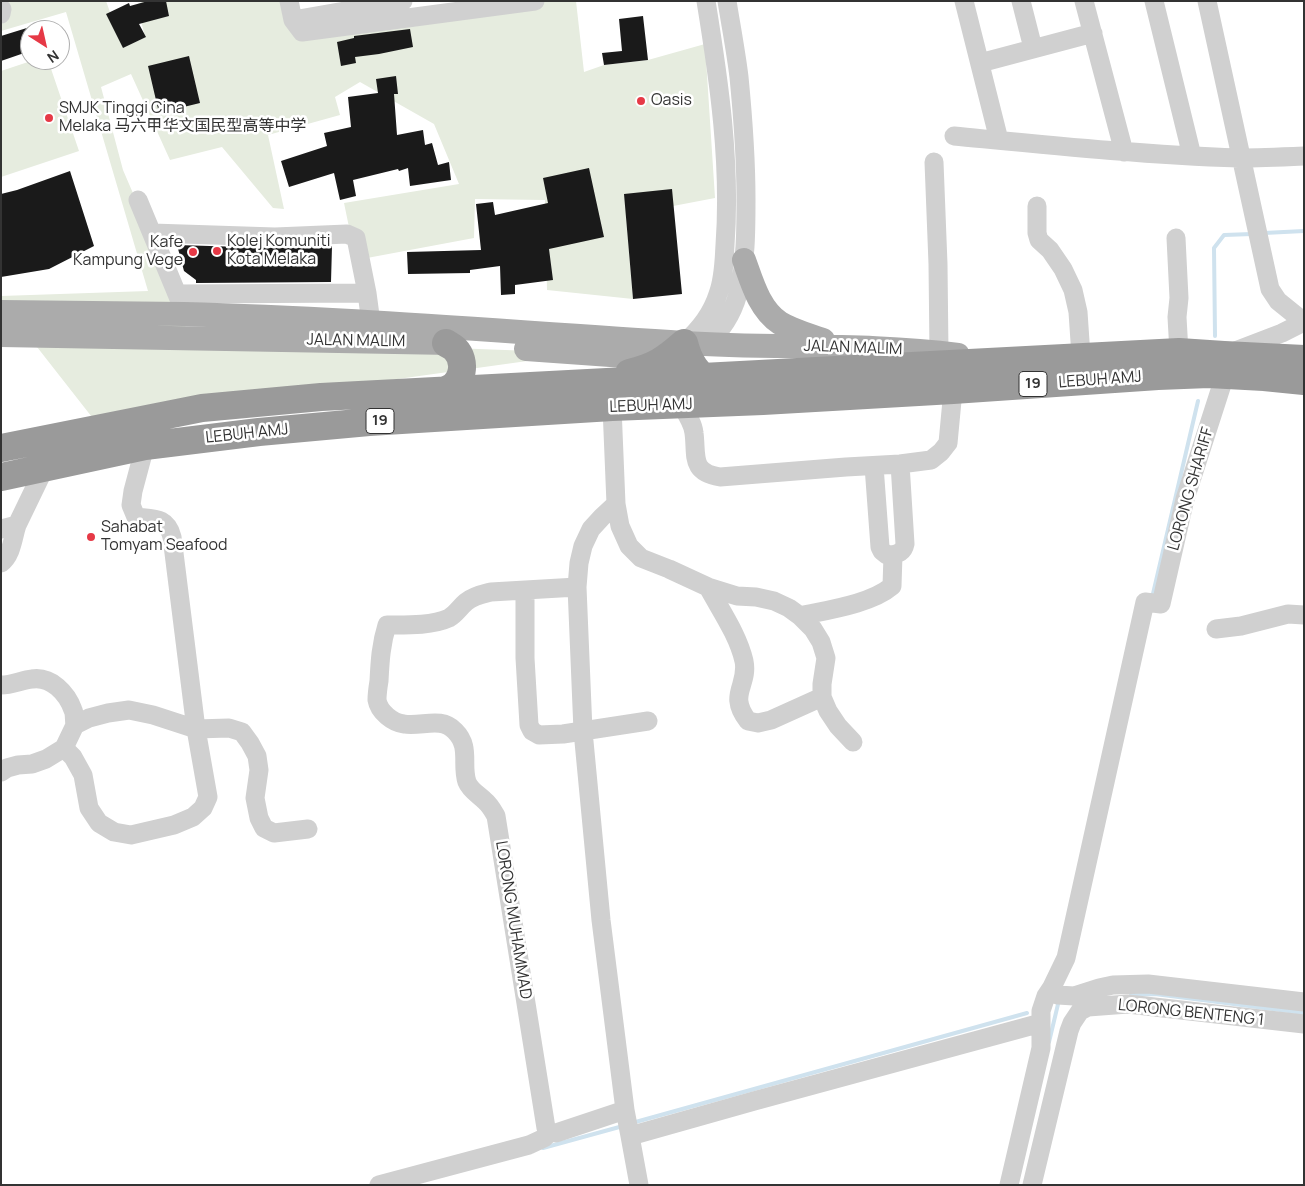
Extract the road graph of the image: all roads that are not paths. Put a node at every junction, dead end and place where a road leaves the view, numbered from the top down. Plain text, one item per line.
1 (289, 1) edge
2 (403, 1) edge
3 (535, 1) edge
4 (706, 1) edge
5 (727, 1) edge
6 (964, 1) edge
7 (1021, 1) edge
8 (1084, 1) edge
9 (1154, 1) edge
10 (1207, 1) edge
11 (293, 20) junction
12 (1092, 33) junction
13 (1034, 48) junction
14 (980, 63) junction
15 (954, 136) dead end
16 (999, 140) junction
17 (1124, 152) junction
18 (1192, 156) junction
19 (1304, 156) edge
20 (1241, 158) junction
21 (934, 162) dead end
22 (138, 200) dead end
23 (1037, 206) dead end
24 (152, 233) junction
25 (1176, 238) dead end
26 (744, 260) junction
27 (367, 293) junction
28 (181, 304) junction
29 (1, 312) edge
30 (1304, 322) edge
31 (371, 323) junction
32 (1, 335) edge
33 (446, 343) junction
34 (845, 346) junction
35 (939, 352) junction
36 (1179, 352) junction
37 (689, 356) junction
38 (1081, 356) junction
39 (1304, 359) edge
40 (999, 360) junction
41 (1225, 365) junction
42 (1304, 381) edge
43 (544, 386) junction
44 (953, 390) junction
45 (436, 392) junction
46 (763, 400) junction
47 (681, 404) junction
48 (612, 407) junction
49 (145, 446) junction
50 (1, 448) edge
51 (900, 464) junction
52 (874, 466) junction
53 (45, 467) junction
54 (1, 477) edge
55 (616, 504) junction
56 (9, 527) edge
57 (893, 555) junction
58 (1, 563) edge
59 (708, 587) junction
60 (577, 588) junction
61 (524, 590) junction
62 (1304, 615) edge
63 (800, 616) junction
64 (1216, 629) dead end
65 (1, 685) edge
66 (822, 697) junction
67 (648, 721) dead end
68 (75, 725) junction
69 (196, 729) junction
70 (583, 731) junction
71 (853, 742) dead end
72 (64, 748) junction
73 (1, 772) edge
74 (308, 829) dead end
75 (1071, 996) junction
76 (1304, 1002) edge
77 (1041, 1023) junction
78 (1304, 1024) edge
79 (628, 1123) junction
80 (550, 1132) junction
81 (379, 1185) edge
82 (639, 1185) edge
83 (1009, 1185) edge
84 (1032, 1185) edge

1 - 11 street
2 - 11 street
3 - 11 street
4 - 37 street
5 - 26 street
6 - 14 street
7 - 13 street
8 - 12 street
9 - 18 street
10 - 20 street
12 - 13 street
12 - 17 street
13 - 14 street
14 - 16 street
15 - 16 street
16 - 17 street
17 - 18 street
18 - 20 street
19 - 20 street
20 - 30 street
21 - 35 street
22 - 24 street
23 - 38 street
24 - 27 street
24 - 28 street
25 - 36 street
26 - 34 main road
26 - 37 street
27 - 28 street
27 - 31 street
28 - 29 main road, JALAN MALIM / 19
28 - 31 main road, JALAN MALIM / 19
30 - 41 street
31 - 37 main road, JALAN MALIM / 19
32 - 33 main road, JALAN MALIM / 19
33 - 37 main road, JALAN MALIM / 19
33 - 45 highway
34 - 35 main road, JALAN MALIM / 19
34 - 37 main road, JALAN MALIM / 19
35 - 40 main road, JALAN MALIM / 19
36 - 38 highway, LEBUH AMJ / 19
36 - 41 highway, LEBUH AMJ / 19
37 - 40 highway, LEBUH AMJ / 19
37 - 43 highway, LEBUH AMJ / 19
37 - 43 highway
37 - 46 highway
38 - 40 highway, LEBUH AMJ / 19
39 - 41 highway, LEBUH AMJ / 19
41 - 42 highway, LEBUH AMJ / 19
41 - 44 highway, LEBUH AMJ / 19
41 - 75 street, LORONG SHARIFF
43 - 45 highway, LEBUH AMJ / 19
44 - 46 highway, LEBUH AMJ / 19
44 - 51 street
45 - 50 highway, LEBUH AMJ / 19
46 - 47 highway, LEBUH AMJ / 19
47 - 48 highway, LEBUH AMJ / 19
47 - 52 street
48 - 49 highway, LEBUH AMJ / 19
48 - 55 street
49 - 53 highway, LEBUH AMJ / 19
49 - 69 street
51 - 52 street
51 - 57 street
52 - 57 street
53 - 54 highway, LEBUH AMJ / 19
53 - 56 street
55 - 59 street
55 - 60 street
56 - 58 street
57 - 63 street
59 - 63 street
59 - 66 street
60 - 61 street
60 - 70 street
61 - 70 street
61 - 80 street, LORONG MUHAMMAD
62 - 64 street
63 - 66 street
65 - 68 street
66 - 71 street
67 - 70 street
68 - 69 street
68 - 72 street
69 - 72 street
69 - 74 street
70 - 79 street
72 - 73 street
75 - 76 street
75 - 77 street, LORONG SHARIFF
75 - 78 street, LORONG BENTENG 1
75 - 84 street
77 - 79 street
77 - 83 street, LORONG SHARIFF
79 - 80 street
79 - 82 street
80 - 81 street

